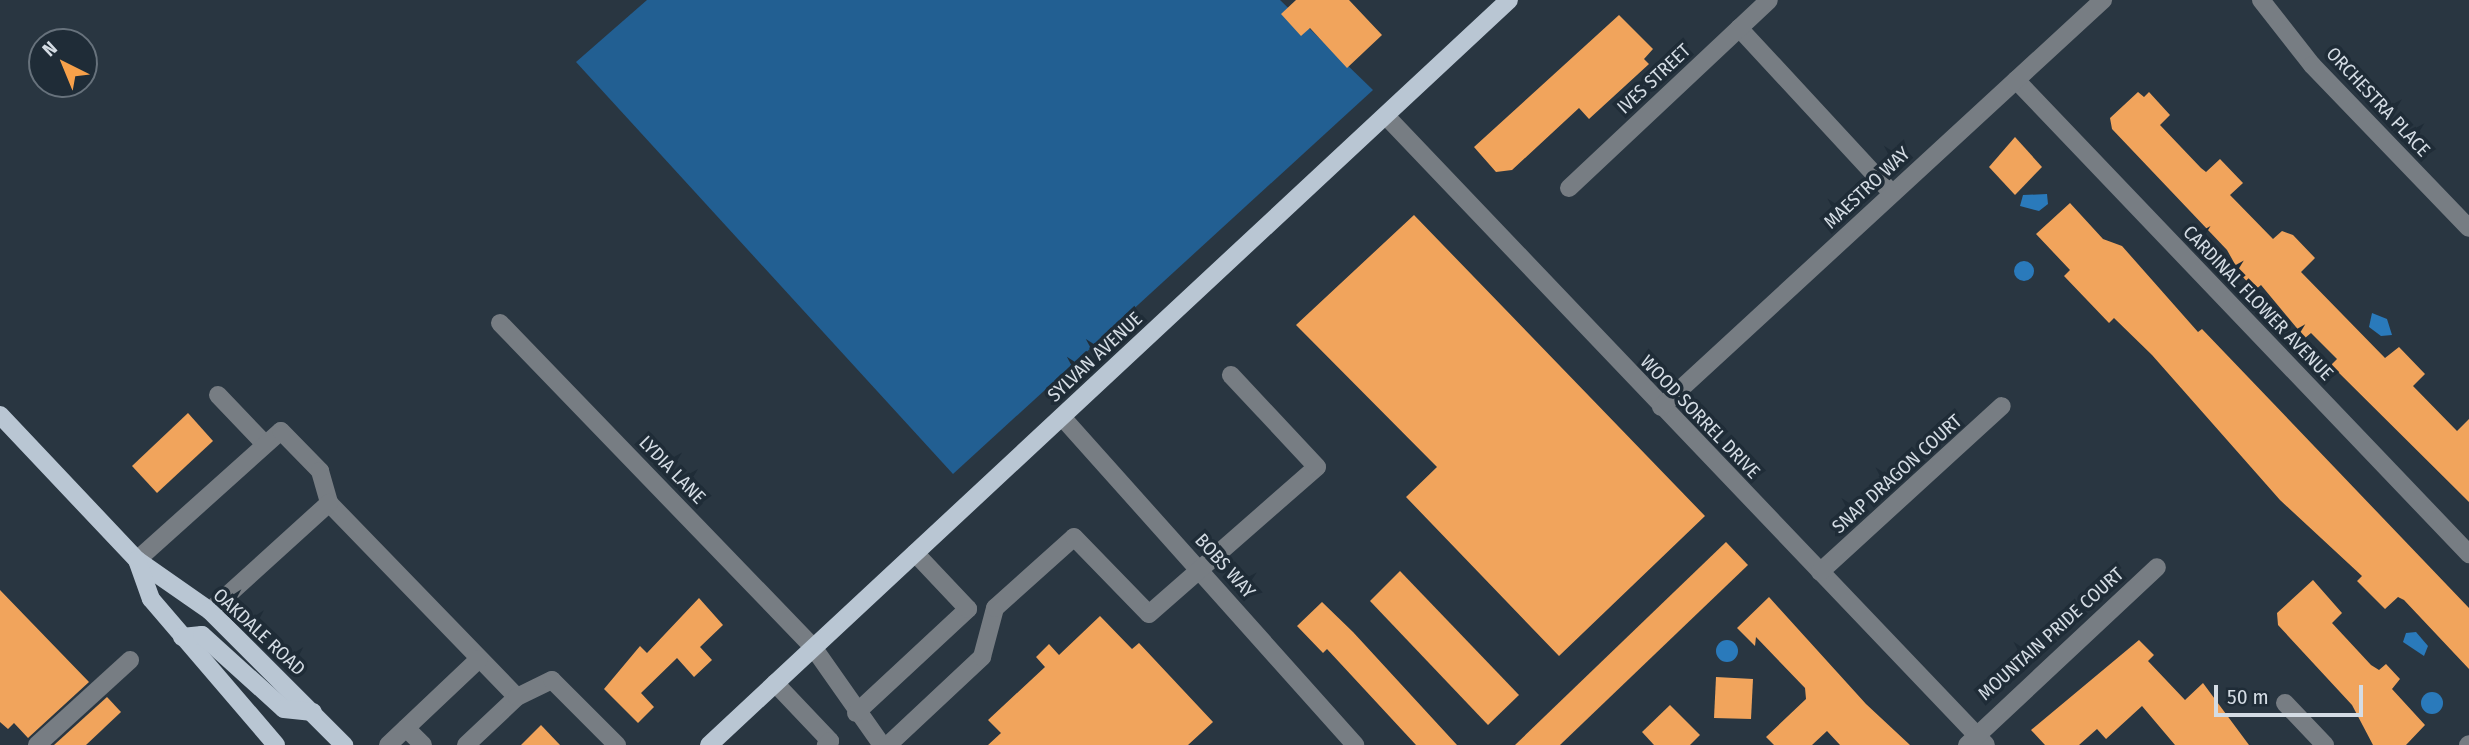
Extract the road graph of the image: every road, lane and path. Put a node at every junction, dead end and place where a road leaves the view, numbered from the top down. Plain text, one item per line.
1 (1769, 0) edge
2 (2103, 0) edge
3 (2262, 0) edge
4 (1506, 1) edge
5 (1739, 28) junction
6 (2016, 80) junction
7 (1386, 116) junction
8 (1569, 188) dead end
9 (1892, 193) junction
10 (2469, 228) edge
11 (500, 323) dead end
12 (1231, 376) dead end
13 (218, 395) dead end
14 (2002, 406) dead end
15 (1661, 407) junction
16 (0, 415) edge
17 (1062, 417) junction
18 (262, 441) junction
19 (329, 503) junction
20 (915, 553) junction
21 (2469, 554) edge
22 (137, 560) junction
23 (2157, 567) dead end
24 (1821, 572) junction
25 (1203, 573) junction
26 (210, 611) junction
27 (182, 636) junction
28 (813, 648) junction
29 (479, 659) junction
30 (130, 660) dead end
31 (775, 683) junction
32 (517, 697) junction
33 (2285, 702) dead end
34 (313, 712) junction
35 (856, 713) junction
36 (406, 728) junction
37 (1976, 741) edge
38 (830, 744) edge
39 (37, 745) edge
40 (276, 745) edge
41 (344, 745) edge
42 (388, 745) edge
43 (423, 745) edge
44 (466, 745) edge
45 (617, 745) edge
46 (709, 745) edge
47 (882, 745) edge
48 (888, 745) edge
49 (1355, 745) edge
50 (2325, 745) edge

1 - 5 street, IVES STREET
2 - 6 street, MAESTRO WAY
3 - 10 street, ORCHESTRA PLACE
4 - 7 main road, SYLVAN AVENUE
5 - 8 street, IVES STREET
5 - 9 street
6 - 9 street, MAESTRO WAY
6 - 21 street, CARDINAL FLOWER AVENUE
7 - 15 street, WOOD SORREL DRIVE
7 - 17 main road, SYLVAN AVENUE
9 - 15 street, MAESTRO WAY
11 - 28 street, LYDIA LANE
12 - 25 street
13 - 18 street
14 - 24 street, SNAP DRAGON COURT
15 - 24 street, WOOD SORREL DRIVE
16 - 22 main road, OAKDALE ROAD
17 - 20 main road, SYLVAN AVENUE
17 - 25 street, BOBS WAY
18 - 19 street
18 - 22 street
19 - 26 street
19 - 29 street
20 - 28 main road, SYLVAN AVENUE
20 - 35 street
22 - 26 main road, OAKDALE ROAD
22 - 27 main road, OAKDALE ROAD
23 - 37 street, MOUNTAIN PRIDE COURT
24 - 37 street, WOOD SORREL DRIVE
25 - 48 street
25 - 49 street, BOBS WAY
26 - 34 main road, OAKDALE ROAD
27 - 34 main road
27 - 40 main road, OAKDALE ROAD
28 - 31 main road, SYLVAN AVENUE
28 - 35 street, LYDIA LANE
29 - 32 street
29 - 36 street
30 - 39 street
31 - 38 street
31 - 46 main road, SYLVAN AVENUE
32 - 44 street
32 - 45 street
33 - 50 street
34 - 41 main road, OAKDALE ROAD
35 - 47 street, LYDIA LANE
36 - 42 street
36 - 43 street

